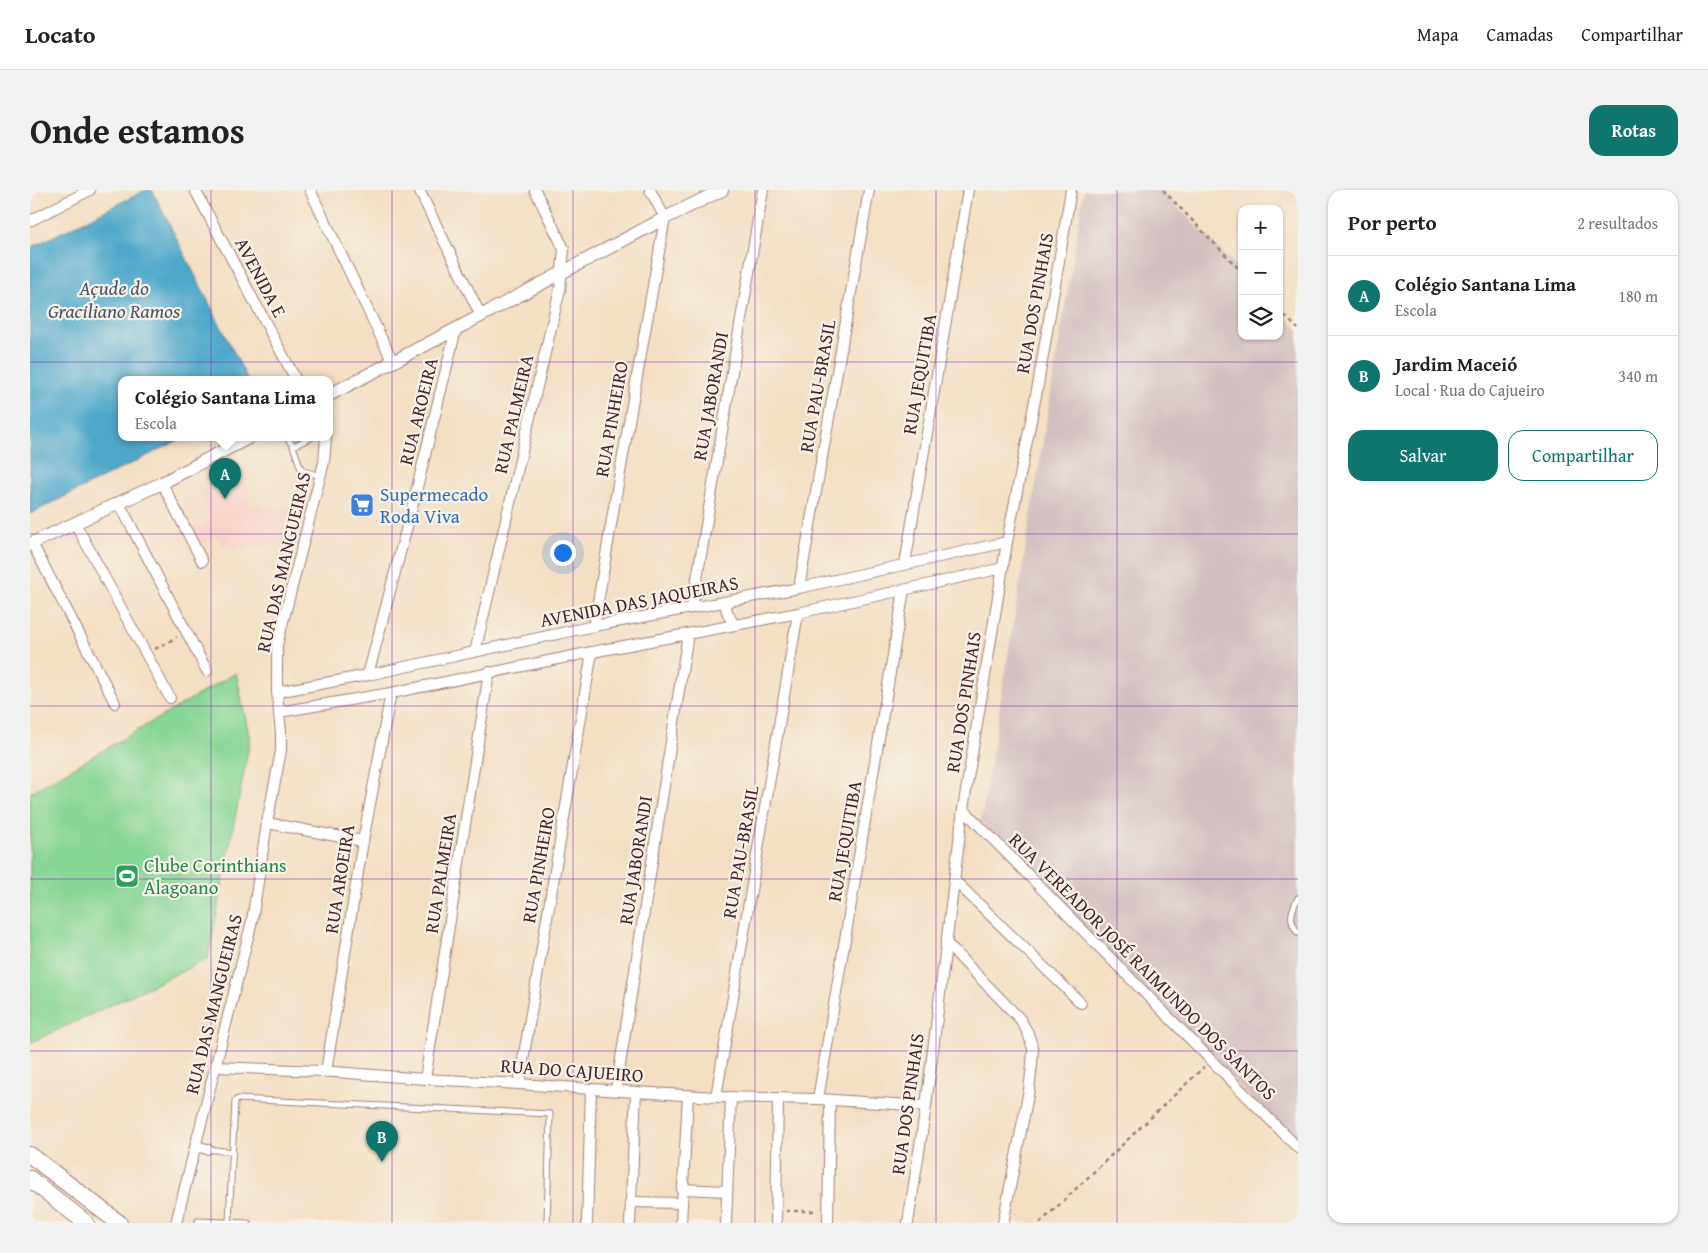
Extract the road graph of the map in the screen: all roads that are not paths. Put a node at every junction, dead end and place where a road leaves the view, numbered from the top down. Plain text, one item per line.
1 (90, 190) edge
2 (195, 190) edge
3 (310, 190) edge
4 (419, 190) edge
5 (535, 190) edge
6 (650, 190) edge
7 (722, 190) edge
8 (762, 190) edge
9 (869, 190) edge
10 (968, 190) edge
11 (1071, 190) edge
12 (74, 194) edge
13 (665, 218) junction
14 (30, 221) edge
15 (562, 272) junction
16 (481, 316) junction
17 (456, 330) junction
18 (393, 362) junction
19 (294, 376) edge
20 (333, 393) edge
21 (242, 441) edge
22 (289, 441) edge
23 (304, 441) edge
24 (326, 441) edge
25 (293, 446) junction
26 (321, 476) junction
27 (162, 483) junction
28 (119, 504) junction
29 (76, 523) junction
30 (1007, 542) junction
31 (31, 544) edge
32 (202, 561) dead end
33 (905, 564) junction
34 (1003, 568) junction
35 (799, 588) junction
36 (904, 590) junction
37 (724, 602) junction
38 (692, 608) junction
39 (798, 613) junction
40 (734, 625) junction
41 (594, 626) junction
42 (688, 634) junction
43 (475, 652) junction
44 (592, 652) junction
45 (207, 671) dead end
46 (489, 672) junction
47 (368, 675) junction
48 (277, 692) junction
49 (391, 693) junction
50 (170, 698) dead end
51 (115, 703) dead end
52 (279, 712) junction
53 (963, 809) junction
54 (267, 823) junction
55 (363, 841) junction
56 (954, 880) junction
57 (1298, 898) edge
58 (1298, 933) edge
59 (946, 943) junction
60 (1081, 1004) dead end
61 (216, 1067) junction
62 (326, 1072) junction
63 (425, 1079) junction
64 (519, 1084) junction
65 (591, 1089) junction
66 (616, 1090) junction
67 (636, 1092) junction
68 (688, 1095) junction
69 (716, 1097) junction
70 (731, 1097) junction
71 (778, 1098) junction
72 (818, 1099) junction
73 (830, 1100) junction
74 (926, 1106) junction
75 (201, 1147) junction
76 (1298, 1148) edge
77 (233, 1152) junction
78 (30, 1155) edge
79 (30, 1179) edge
80 (682, 1189) junction
81 (727, 1191) junction
82 (630, 1202) junction
83 (682, 1204) junction
84 (198, 1221) dead end
85 (229, 1222) edge
86 (86, 1223) edge
87 (120, 1223) edge
88 (176, 1223) edge
89 (248, 1223) edge
90 (547, 1223) edge
91 (587, 1223) edge
92 (630, 1223) edge
93 (681, 1223) edge
94 (726, 1223) edge
95 (776, 1223) edge
96 (828, 1223) edge
97 (908, 1223) edge
98 (1003, 1223) edge

1 - 12 street
2 - 19 street, AVENIDA E
3 - 18 street
4 - 16 street
5 - 15 street, RUA PALMEIRA
6 - 13 street
7 - 13 street
8 - 38 street, RUA JABORANDI
9 - 35 street, RUA PAU-BRASIL
10 - 33 street, RUA JEQUITIBA
11 - 30 street, RUA DOS PINHAIS
12 - 14 street
13 - 15 street
13 - 41 street, RUA PINHEIRO
15 - 16 street
15 - 43 street, RUA PALMEIRA
16 - 17 street
17 - 18 street
17 - 47 street, RUA AROEIRA
18 - 20 street
21 - 27 street
22 - 25 lane
23 - 25 lane
24 - 26 street, RUA DAS MANGUEIRAS
25 - 26 lane
26 - 48 street, RUA DAS MANGUEIRAS
27 - 28 street
27 - 32 street
28 - 29 street
28 - 45 street
29 - 31 street
29 - 50 street
30 - 33 street, AVENIDA DAS JAQUEIRAS
30 - 34 street, RUA DOS PINHAIS
31 - 51 street
33 - 35 street, AVENIDA DAS JAQUEIRAS
34 - 36 street
34 - 53 street, RUA DOS PINHAIS
35 - 37 street, AVENIDA DAS JAQUEIRAS
36 - 39 street
36 - 72 street, RUA JEQUITIBA
37 - 38 street, AVENIDA DAS JAQUEIRAS
37 - 40 street
38 - 41 street, AVENIDA DAS JAQUEIRAS
39 - 40 street
39 - 69 street, RUA PAU-BRASIL
40 - 42 street
41 - 43 street, AVENIDA DAS JAQUEIRAS
42 - 44 street
42 - 66 street, RUA JABORANDI
43 - 47 street, AVENIDA DAS JAQUEIRAS
44 - 46 street
44 - 64 street, RUA PINHEIRO
46 - 49 street
46 - 63 street, RUA PALMEIRA
47 - 48 street, AVENIDA DAS JAQUEIRAS
48 - 52 street, RUA DAS MANGUEIRAS
49 - 52 street
49 - 55 street, RUA AROEIRA
52 - 54 street, RUA DAS MANGUEIRAS
53 - 56 street, RUA DOS PINHAIS
53 - 76 street, RUA VEREADOR JOSÉ RAIMUNDO DOS SANTOS
54 - 55 street
54 - 61 street, RUA DAS MANGUEIRAS
55 - 62 street, RUA AROEIRA
56 - 59 street, RUA DOS PINHAIS
56 - 60 street
57 - 58 lane
59 - 74 street, RUA DOS PINHAIS
59 - 98 street
61 - 62 street, RUA DO CAJUEIRO
61 - 75 street, RUA DAS MANGUEIRAS
62 - 63 street, RUA DO CAJUEIRO
63 - 64 street, RUA DO CAJUEIRO
64 - 65 street, RUA DO CAJUEIRO
65 - 66 street, RUA DO CAJUEIRO
65 - 91 street
66 - 67 street, RUA DO CAJUEIRO
67 - 68 street, RUA DO CAJUEIRO
67 - 82 street
68 - 69 street, RUA DO CAJUEIRO
68 - 80 street
69 - 70 street, RUA DO CAJUEIRO
70 - 71 street, RUA DO CAJUEIRO
70 - 81 street
71 - 72 street, RUA DO CAJUEIRO
71 - 95 street
72 - 73 street, RUA DO CAJUEIRO
73 - 74 street, RUA DO CAJUEIRO
73 - 96 street
74 - 97 street, RUA DOS PINHAIS
75 - 77 lane
75 - 88 street, RUA DAS MANGUEIRAS
77 - 85 lane
77 - 90 lane
78 - 87 main road
79 - 86 main road
80 - 81 street
80 - 83 street
81 - 94 street
82 - 83 street
82 - 92 street
83 - 93 street
84 - 85 lane
85 - 89 lane

